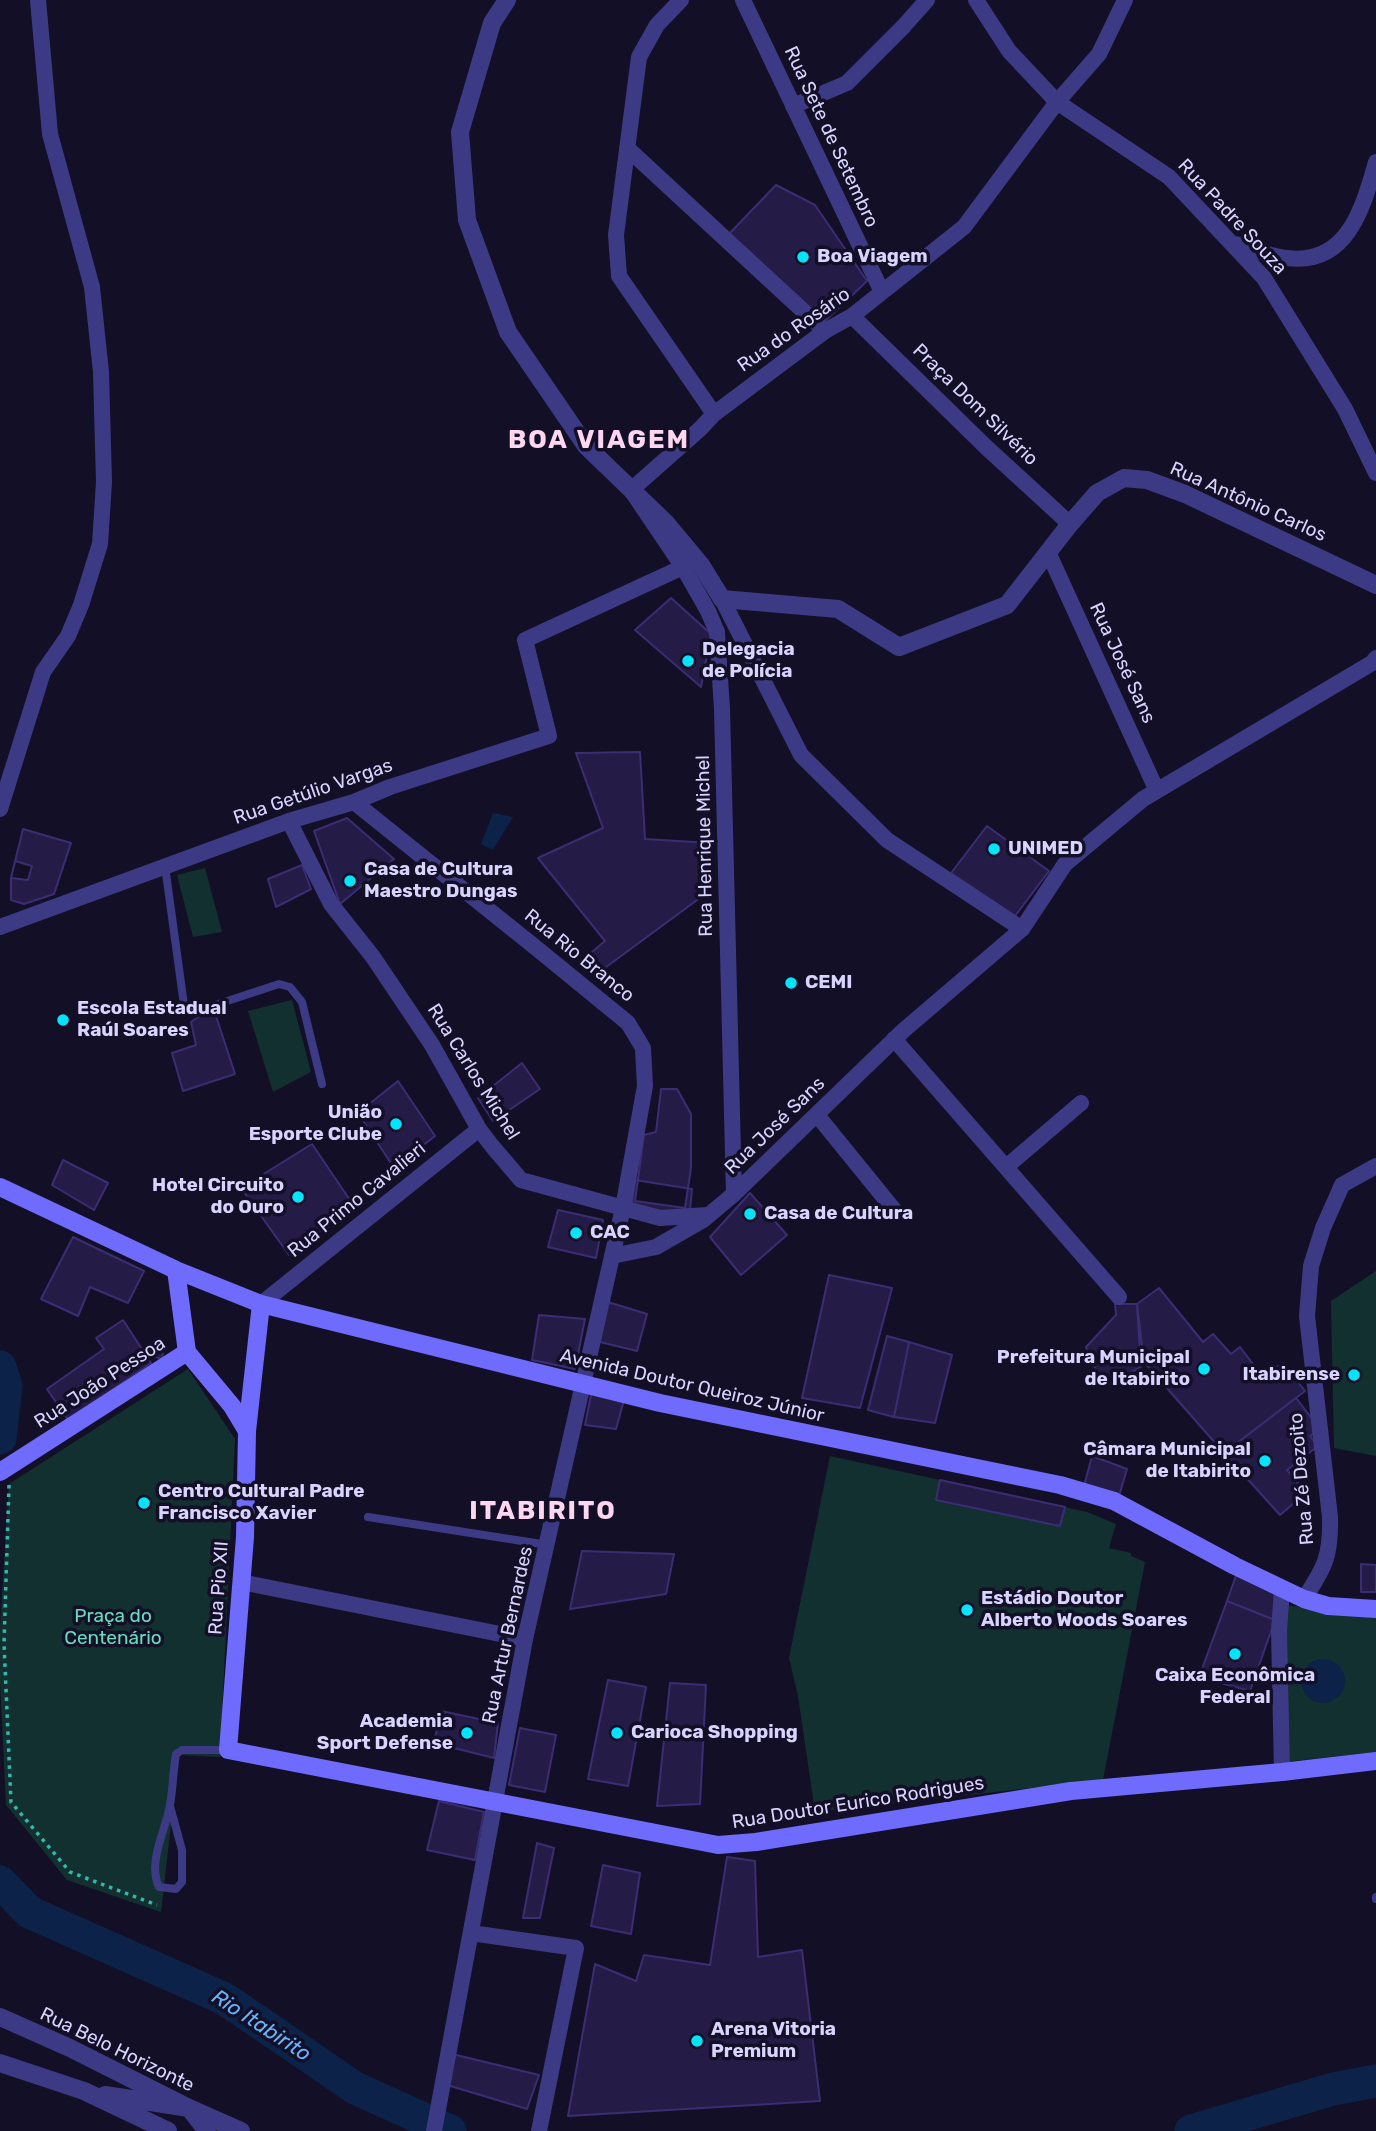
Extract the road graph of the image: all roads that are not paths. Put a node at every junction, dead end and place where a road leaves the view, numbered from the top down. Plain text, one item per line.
1 (38, 0) edge
2 (507, 0) edge
3 (681, 0) edge
4 (743, 0) edge
5 (927, 0) edge
6 (976, 0) edge
7 (1125, 0) edge
8 (1056, 102) junction
9 (793, 106) junction
10 (627, 148) junction
11 (1376, 162) edge
12 (1233, 244) junction
13 (882, 292) junction
14 (852, 316) junction
15 (825, 331) junction
16 (713, 414) junction
17 (1376, 473) edge
18 (631, 491) junction
19 (1070, 524) junction
20 (1048, 552) junction
21 (683, 566) junction
22 (1376, 585) edge
23 (722, 598) junction
24 (1376, 658) edge
25 (1157, 791) junction
26 (354, 803) junction
27 (0, 809) edge
28 (289, 821) junction
29 (165, 866) junction
30 (0, 927) edge
31 (1022, 929) junction
32 (899, 1035) junction
33 (322, 1084) dead end
34 (1081, 1103) dead end
35 (817, 1115) junction
36 (479, 1129) junction
37 (1376, 1166) edge
38 (1006, 1167) junction
39 (0, 1188) edge
40 (734, 1194) junction
41 (624, 1208) junction
42 (895, 1211) dead end
43 (710, 1215) junction
44 (612, 1256) junction
45 (176, 1270) junction
46 (1119, 1297) dead end
47 (261, 1304) junction
48 (187, 1352) junction
49 (584, 1384) junction
50 (247, 1431) junction
51 (5, 1469) edge
52 (368, 1517) dead end
53 (548, 1545) junction
54 (241, 1582) junction
55 (1282, 1590) junction
56 (1304, 1600) junction
57 (1376, 1609) edge
58 (526, 1639) junction
59 (228, 1750) junction
60 (1376, 1760) edge
61 (1282, 1772) junction
62 (496, 1802) junction
63 (170, 1806) junction
64 (471, 1933) junction
65 (0, 2017) edge
66 (0, 2063) edge
67 (84, 2091) junction
68 (189, 2108) junction
69 (168, 2131) edge
70 (207, 2131) edge
71 (242, 2131) edge
72 (433, 2131) edge
73 (539, 2131) edge

1 - 27 street
2 - 18 street
3 - 10 street
4 - 9 street, Rua Sete de Setembro
5 - 9 street
6 - 8 street, Rua Padre Souza
7 - 8 street, Rua do Rosário
8 - 12 street, Rua Padre Souza
8 - 13 street, Rua do Rosário
9 - 13 street, Rua Sete de Setembro
10 - 15 street
10 - 16 street
11 - 12 street
12 - 17 street, Rua Padre Souza
13 - 14 street, Rua do Rosário
14 - 15 street, Rua do Rosário
14 - 19 street, Praça Dom Silvério
15 - 16 street, Rua do Rosário
16 - 18 street, Rua do Rosário
18 - 21 street, Rua Henrique Michel
18 - 23 street
19 - 20 street, Rua Antônio Carlos
19 - 22 street, Rua Antônio Carlos
20 - 23 street, Rua Antônio Carlos
20 - 25 street, Rua José Sans
21 - 26 street, Rua Getúlio Vargas
21 - 40 street, Rua Henrique Michel
23 - 31 street
24 - 25 street, Rua José Sans
25 - 31 street, Rua José Sans
26 - 28 street, Rua Getúlio Vargas
26 - 41 street, Rua Rio Branco
28 - 29 street, Rua Getúlio Vargas
28 - 36 street, Rua Carlos Michel
29 - 30 street, Rua Getúlio Vargas
29 - 33 lane
31 - 32 street, Rua José Sans
32 - 35 street, Rua José Sans
32 - 38 street
34 - 38 street
35 - 40 street, Rua José Sans
35 - 42 street
36 - 41 street, Rua Carlos Michel
36 - 47 street, Rua Primo Cavalieri
37 - 56 street, Rua Zé Dezoito
38 - 46 street
39 - 45 main road, Avenida Doutor Queiroz Júnior
40 - 43 street
41 - 43 street, Rua Carlos Michel
41 - 44 street, Rua Artur Bernardes
43 - 44 street
44 - 49 street, Rua Artur Bernardes
45 - 47 main road, Avenida Doutor Queiroz Júnior
45 - 48 main road
47 - 49 main road, Avenida Doutor Queiroz Júnior
47 - 50 main road, Rua Pio XII
48 - 50 main road
48 - 51 main road, Rua João Pessoa
49 - 53 street, Rua Artur Bernardes
49 - 55 main road, Avenida Doutor Queiroz Júnior
50 - 54 main road, Rua Pio XII
52 - 53 lane
53 - 58 street, Rua Artur Bernardes
54 - 58 street
54 - 59 main road, Rua Pio XII
55 - 56 main road, Avenida Doutor Queiroz Júnior
55 - 61 street
56 - 57 main road, Avenida Doutor Queiroz Júnior
58 - 62 street, Rua Artur Bernardes
59 - 62 main road, Rua Doutor Eurico Rodrigues
59 - 63 lane
60 - 61 main road, Rua Doutor Eurico Rodrigues
61 - 62 main road, Rua Doutor Eurico Rodrigues
62 - 64 street, Rua Artur Bernardes
63 - 63 lane
64 - 72 street, Rua Artur Bernardes
64 - 73 street
65 - 68 street, Rua Belo Horizonte
66 - 67 street
67 - 68 street
67 - 69 street
68 - 70 street, Rua Belo Horizonte
68 - 71 street

